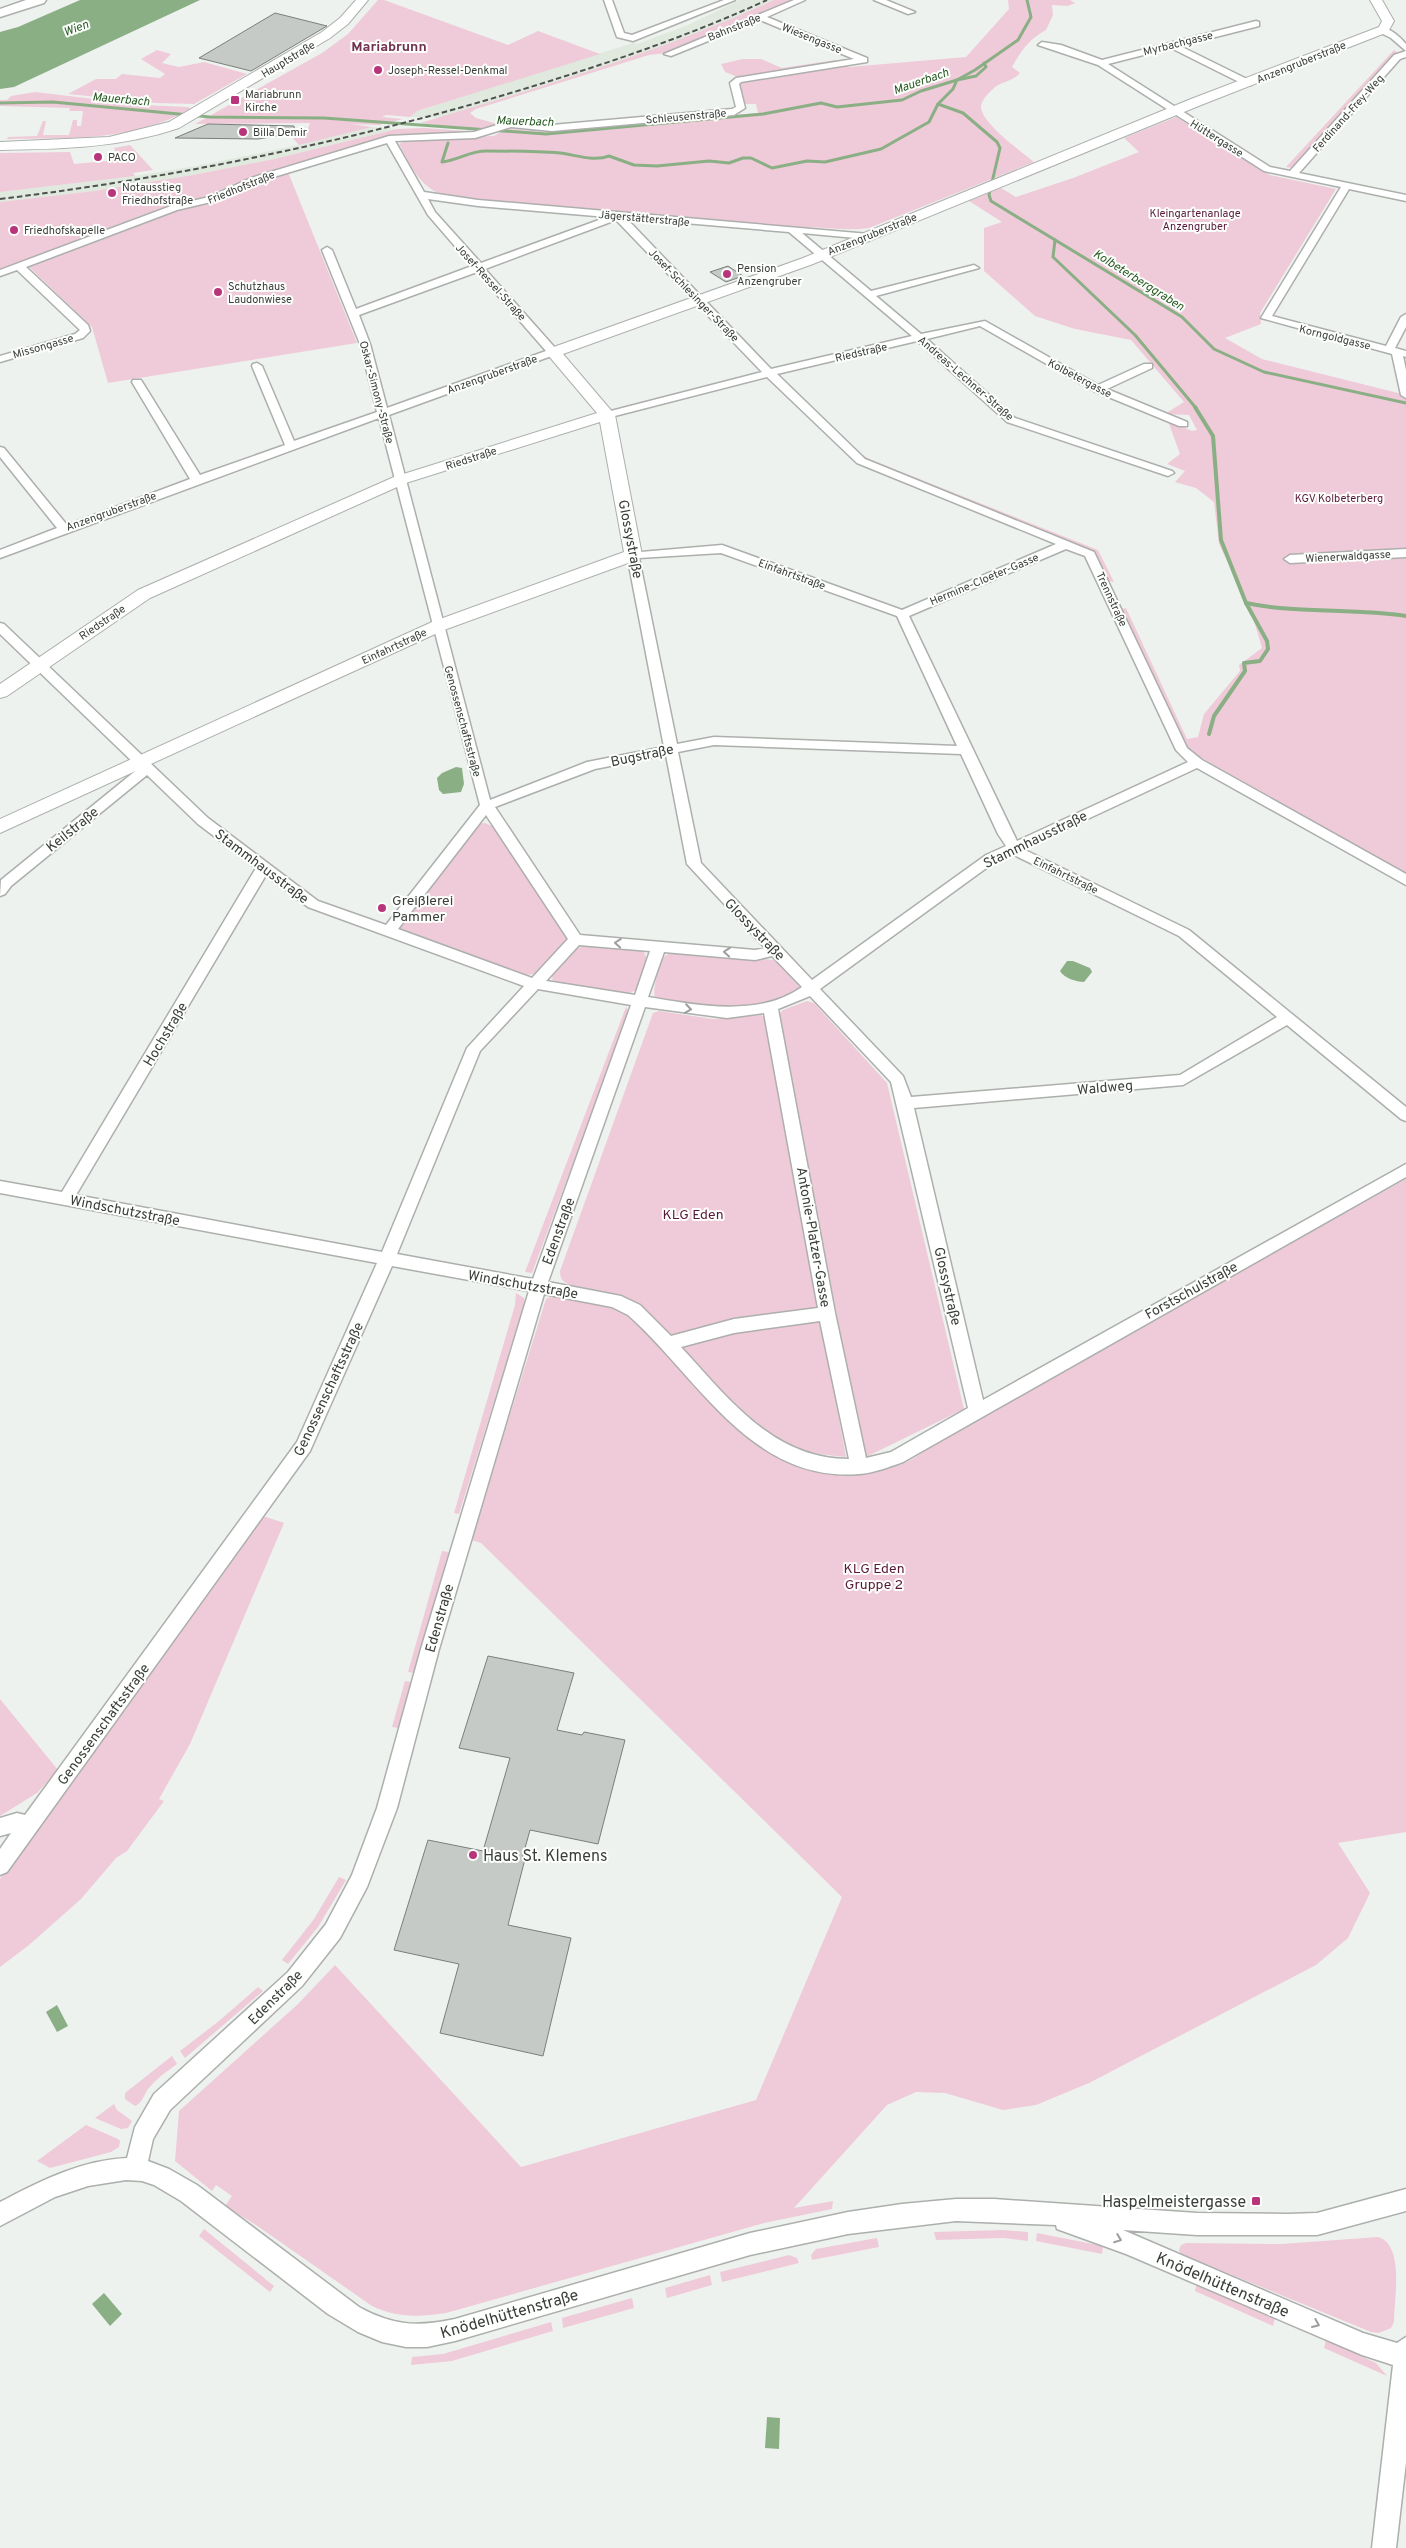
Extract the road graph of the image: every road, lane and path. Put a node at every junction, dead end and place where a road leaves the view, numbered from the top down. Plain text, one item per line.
1 (39, 0) edge
2 (362, 0) edge
3 (608, 0) edge
4 (731, 0) edge
5 (801, 0) edge
6 (878, 0) edge
7 (1376, 0) edge
8 (911, 12) dead end
9 (0, 13) edge
10 (760, 17) junction
11 (1256, 24) dead end
12 (1382, 30) junction
13 (1042, 45) dead end
14 (1172, 45) junction
15 (1406, 49) edge
16 (668, 54) dead end
17 (1406, 54) edge
18 (864, 60) joint
19 (1101, 63) junction
20 (1248, 83) junction
21 (1175, 112) junction
22 (393, 138) junction
23 (0, 146) edge
24 (1292, 175) junction
25 (1346, 186) junction
26 (422, 195) junction
27 (1406, 198) edge
28 (618, 216) junction
29 (793, 231) junction
30 (866, 236) junction
31 (327, 250) dead end
32 (821, 255) junction
33 (19, 266) junction
34 (478, 267) junction
35 (974, 268) dead end
36 (0, 273) edge
37 (869, 295) junction
38 (699, 300) junction
39 (353, 314) junction
40 (1406, 317) edge
41 (982, 323) joint
42 (920, 338) junction
43 (553, 352) junction
44 (1398, 352) edge
45 (0, 359) edge
46 (257, 366) dead end
47 (1148, 366) dead end
48 (769, 373) junction
49 (137, 382) dead end
50 (1098, 389) junction
51 (1406, 395) edge
52 (382, 413) junction
53 (607, 415) junction
54 (1183, 424) dead end
55 (291, 446) junction
56 (0, 450) edge
57 (1168, 473) dead end
58 (197, 480) junction
59 (400, 480) junction
60 (64, 529) junction
61 (1066, 544) junction
62 (1406, 553) edge
63 (0, 554) edge
64 (633, 554) junction
65 (1290, 559) dead end
66 (902, 614) junction
67 (438, 626) junction
68 (0, 627) edge
69 (40, 665) junction
70 (0, 692) edge
71 (672, 749) junction
72 (965, 750) junction
73 (1197, 763) junction
74 (143, 766) junction
75 (486, 806) junction
76 (0, 827) edge
77 (1014, 847) junction
78 (263, 868) junction
79 (1406, 880) edge
80 (0, 891) edge
81 (388, 932) junction
82 (576, 940) junction
83 (659, 947) junction
84 (775, 950) junction
85 (535, 984) junction
86 (813, 988) junction
87 (640, 1002) junction
88 (770, 1006) junction
89 (1287, 1018) junction
90 (905, 1103) junction
91 (1406, 1114) edge
92 (1406, 1170) edge
93 (0, 1187) edge
94 (66, 1199) junction
95 (387, 1260) junction
96 (538, 1288) junction
97 (827, 1313) junction
98 (668, 1344) junction
99 (977, 1410) junction
100 (860, 1467) junction
101 (29, 1825) junction
102 (0, 1827) edge
103 (0, 1865) edge
104 (135, 2169) junction
105 (1406, 2200) edge
106 (1039, 2212) junction
107 (0, 2215) edge
108 (1406, 2348) edge
109 (1406, 2357) edge
110 (1384, 2548) edge

1 - 9 main road
2 - 23 street, Hauptstraße
3 - 4 street
5 - 10 street, Bahnstraße
6 - 8 street
7 - 12 street
10 - 16 street, Bahnstraße
10 - 18 street, Wiesengasse
11 - 14 street, Myrbachgasse
12 - 15 street
12 - 20 street, Anzengruberstraße
13 - 19 street, Hüttergasse
14 - 19 street, Myrbachgasse
14 - 20 street
17 - 24 street, Ferdinand-Frey-Weg
18 - 22 street, Schleusenstraße
19 - 21 street, Hüttergasse
20 - 21 street, Anzengruberstraße
21 - 24 street, Hüttergasse
21 - 30 street, Anzengruberstraße
22 - 26 street, Josef-Ressel-Straße
22 - 33 street, Friedhofstraße
24 - 25 street, Hüttergasse
25 - 27 street, Hüttergasse
25 - 44 street, Korngoldgasse
26 - 28 street, Jägerstätterstraße
26 - 34 street, Josef-Ressel-Straße
28 - 29 street, Jägerstätterstraße
28 - 34 street
28 - 38 street, Josef-Schlesinger-Straße
29 - 30 street, Jägerstätterstraße
29 - 32 street, Andreas-Lechner-Straße
30 - 32 street, Anzengruberstraße
31 - 39 street, Oskar-Simony-Straße
32 - 37 street, Andreas-Lechner-Straße
32 - 38 street, Anzengruberstraße
33 - 36 street, Friedhofstraße
33 - 45 street, Missongasse
34 - 39 street
34 - 43 street, Josef-Ressel-Straße
35 - 37 street
37 - 42 street, Andreas-Lechner-Straße
38 - 43 street, Anzengruberstraße
38 - 48 street, Josef-Schlesinger-Straße
39 - 52 street, Oskar-Simony-Straße
40 - 44 street
41 - 42 street, Riedstraße
41 - 50 street, Kolbetergasse
42 - 48 street, Riedstraße
42 - 57 street, Andreas-Lechner-Straße
43 - 52 street, Anzengruberstraße
43 - 53 street, Josef-Ressel-Straße
44 - 51 street
46 - 55 street
47 - 50 street
48 - 53 street, Riedstraße
48 - 61 street, Trennstraße
49 - 58 street
50 - 54 street, Kolbetergasse
52 - 55 street, Anzengruberstraße
52 - 59 street, Oskar-Simony-Straße
53 - 59 street, Riedstraße
53 - 64 street, Glossystraße
55 - 58 street, Anzengruberstraße
56 - 60 street
58 - 60 street, Anzengruberstraße
59 - 67 street, Genossenschaftsstraße
59 - 69 street, Riedstraße
60 - 63 street, Anzengruberstraße
61 - 66 street, Hermine-Cloeter-Gasse
61 - 73 street, Trennstraße
62 - 65 street, Wienerwaldgasse
64 - 66 street, Einfahrtstraße
64 - 67 street, Einfahrtstraße
64 - 71 street, Glossystraße
66 - 72 street, Einfahrtstraße
67 - 74 street, Einfahrtstraße
67 - 75 street, Genossenschaftsstraße
68 - 69 street, Stammhausstraße
69 - 70 street, Riedstraße
69 - 74 street, Stammhausstraße
71 - 72 street, Bugstraße
71 - 75 street, Bugstraße
71 - 84 street, Glossystraße
72 - 77 street, Einfahrtstraße
73 - 77 street, Stammhausstraße
73 - 79 street, Trennstraße
74 - 76 street, Einfahrtstraße
74 - 78 street, Stammhausstraße
74 - 80 street, Keilstraße
75 - 81 street
75 - 82 street, Genossenschaftsstraße
77 - 86 street, Stammhausstraße
77 - 89 street, Einfahrtstraße
78 - 81 street, Stammhausstraße
78 - 94 street, Hochstraße
81 - 85 street, Stammhausstraße
83 -> 82 street
82 - 85 street, Genossenschaftsstraße
84 -> 83 street
83 - 87 street, Edenstraße
84 - 86 street, Glossystraße
85 - 87 street, Stammhausstraße
85 - 95 street, Genossenschaftsstraße
86 - 88 street, Stammhausstraße
86 - 90 street, Glossystraße
87 -> 88 street, Stammhausstraße
87 - 96 street, Edenstraße
88 - 97 street, Antonie-Platzer-Gasse
89 - 90 street, Waldweg
89 - 91 street, Einfahrtstraße
90 - 99 street, Glossystraße
92 - 99 street, Forstschulstraße
93 - 94 street, Windschutzstraße
94 - 95 street, Windschutzstraße
95 - 96 street, Windschutzstraße
95 - 101 street, Genossenschaftsstraße
96 - 98 street, Windschutzstraße
96 - 104 street, Edenstraße
97 - 98 street
97 - 100 street, Antonie-Platzer-Gasse
98 - 100 street, Windschutzstraße
99 - 100 street, Windschutzstraße
101 - 102 street
101 - 103 street, Genossenschaftsstraße
104 - 106 street, Knödelhüttenstraße
104 - 107 street, Knödelhüttenstraße
105 - 106 street, Knödelhüttenstraße
106 -> 109 street, Knödelhüttenstraße
108 - 109 street
109 - 110 street

